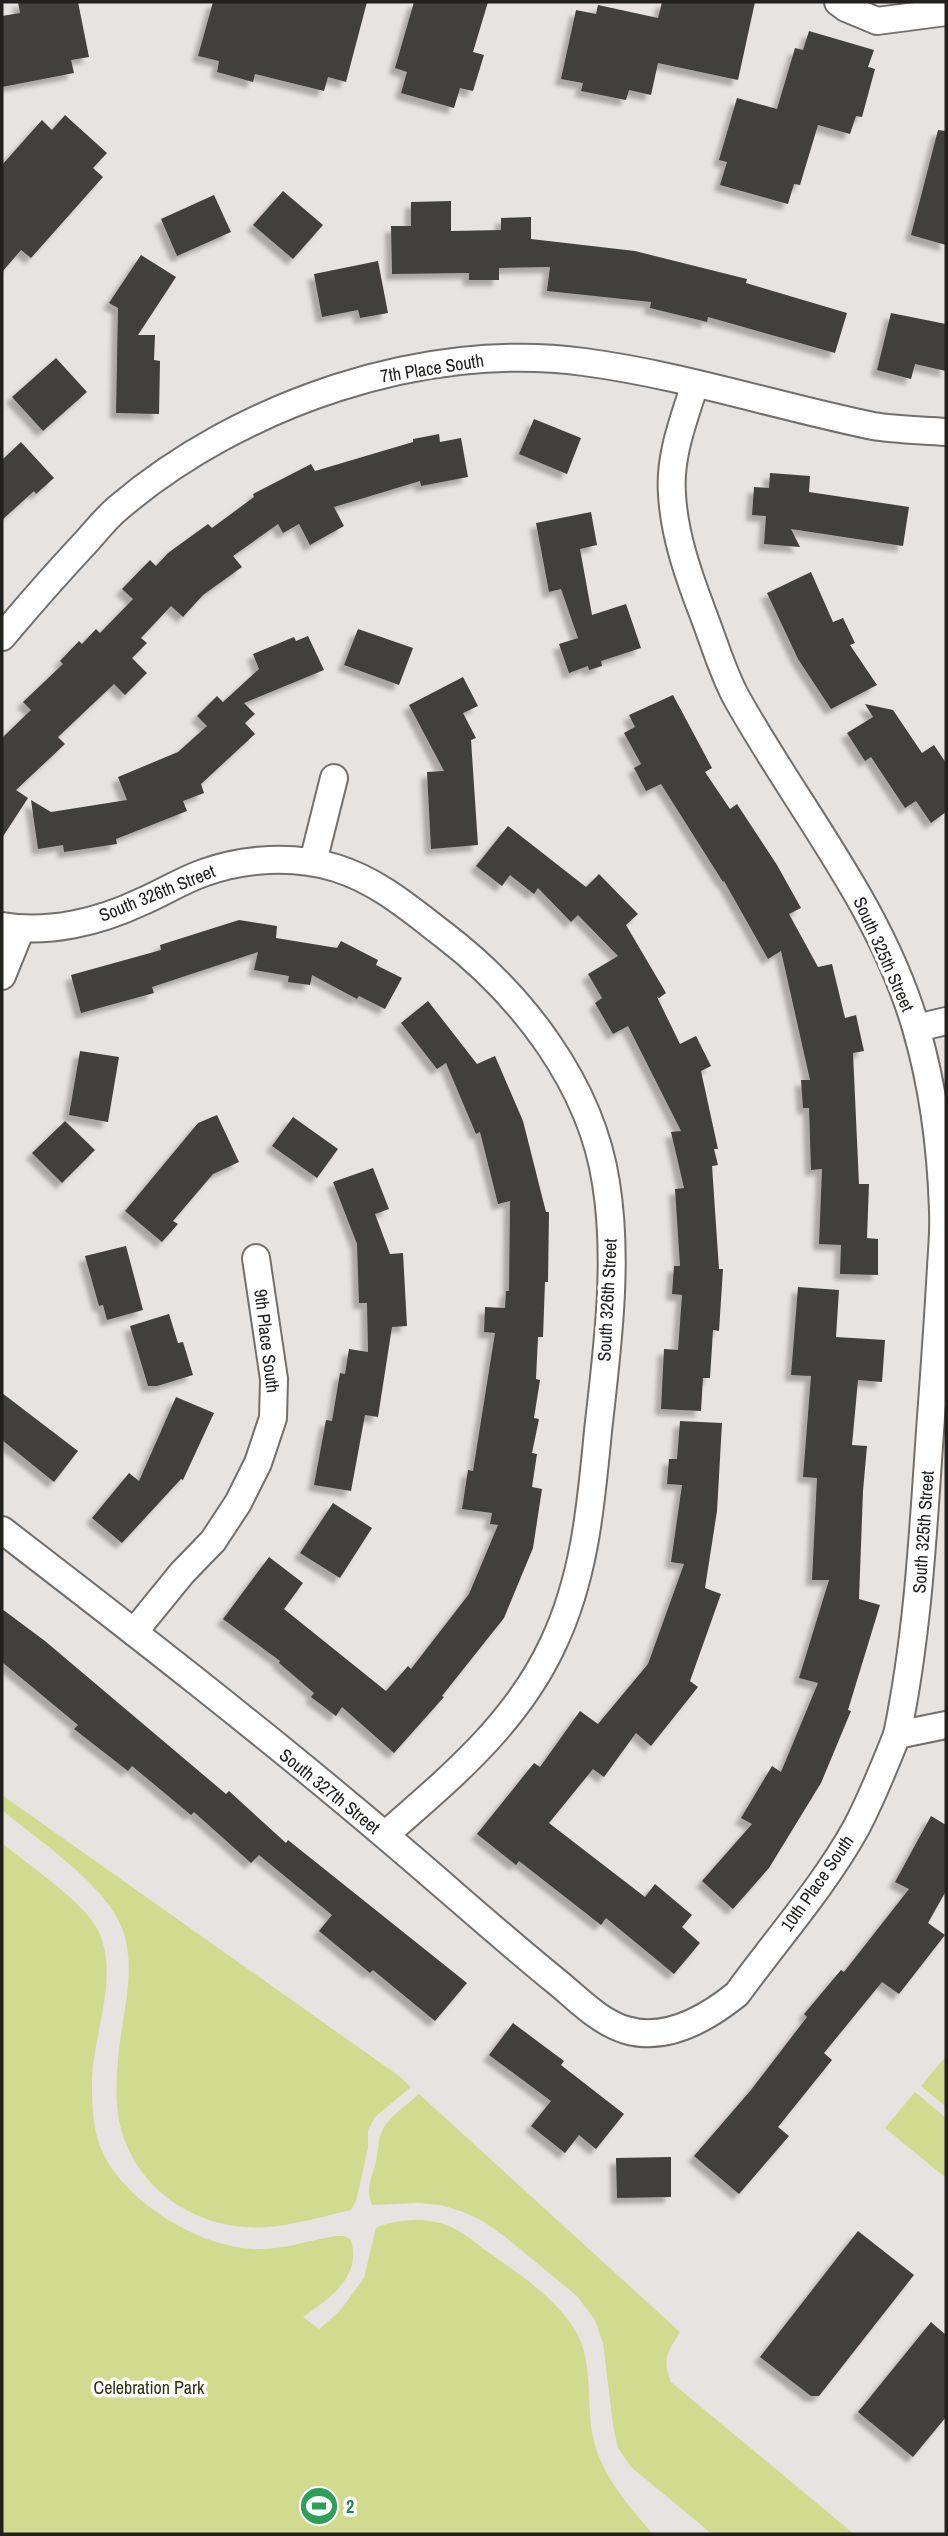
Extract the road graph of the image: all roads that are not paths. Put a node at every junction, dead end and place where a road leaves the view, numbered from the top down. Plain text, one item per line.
1 (838, 2) edge
2 (946, 12) edge
3 (695, 383) junction
4 (946, 432) edge
5 (2, 637) edge
6 (334, 778) dead end
7 (313, 862) junction
8 (12, 928) edge
9 (2, 976) edge
10 (946, 1021) edge
11 (916, 1028) junction
12 (256, 1258) dead end
13 (2, 1530) edge
14 (134, 1632) junction
15 (946, 1725) edge
16 (897, 1735) junction
17 (385, 1835) junction
18 (663, 2032) joint

1 - 2 street
3 - 4 street, 7th Place South
3 - 5 street, 7th Place South
3 - 11 street, South 325th Street
6 - 7 street
7 - 8 street, South 326th Street
7 - 17 street, South 326th Street
8 - 9 street
10 - 11 street
11 - 16 street, South 325th Street
12 - 14 street, 9th Place South
13 - 14 street, South 327th Street
14 - 17 street, South 327th Street
15 - 16 street
16 - 18 street, 10th Place South
17 - 18 street, South 327th Street

